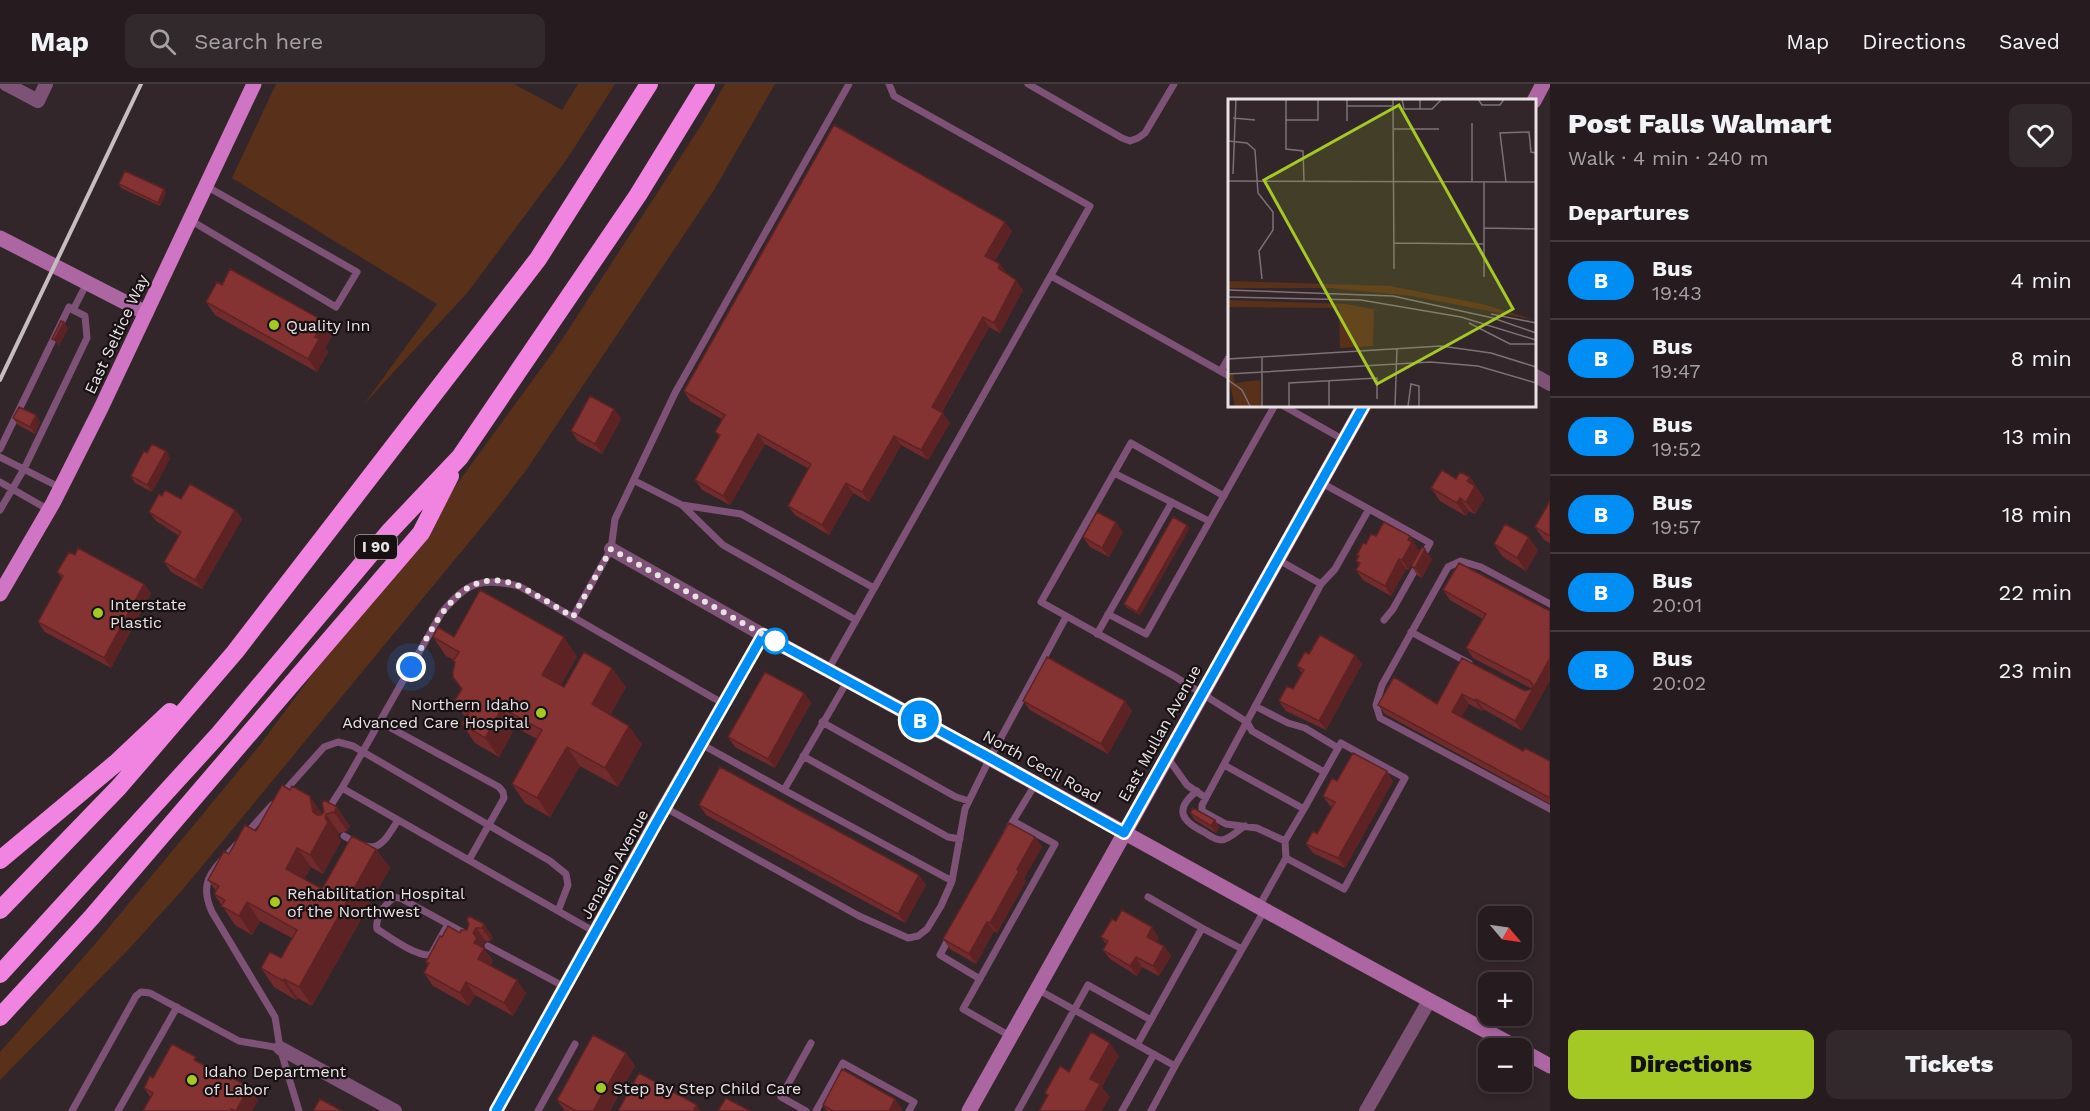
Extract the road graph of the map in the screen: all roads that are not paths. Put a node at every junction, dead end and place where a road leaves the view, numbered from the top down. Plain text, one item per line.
1 (6, 84) edge
2 (46, 84) edge
3 (254, 84) edge
4 (649, 84) edge
5 (706, 84) edge
6 (849, 84) edge
7 (889, 84) edge
8 (1028, 84) edge
9 (1174, 84) edge
10 (1543, 84) edge
11 (1534, 99) edge
12 (206, 186) junction
13 (190, 219) junction
14 (0, 238) edge
15 (1051, 276) junction
16 (88, 281) junction
17 (74, 310) junction
18 (146, 313) junction
19 (1228, 359) edge
20 (1221, 371) junction
21 (1228, 374) edge
22 (1535, 376) edge
23 (1550, 384) edge
24 (1274, 406) edge
25 (1284, 406) edge
26 (1363, 406) edge
27 (1344, 440) junction
28 (0, 450) edge
29 (0, 457) edge
30 (460, 457) junction
31 (24, 469) junction
32 (1114, 473) junction
33 (635, 481) junction
34 (0, 482) edge
35 (1320, 482) junction
36 (61, 488) junction
37 (14, 489) junction
38 (1224, 496) junction
39 (1172, 502) junction
40 (682, 505) junction
41 (1369, 509) junction
42 (0, 510) edge
43 (49, 510) junction
44 (1209, 521) junction
45 (611, 549) junction
46 (1277, 559) junction
47 (1321, 584) junction
48 (874, 588) junction
49 (0, 594) edge
50 (1550, 604) edge
51 (1108, 614) junction
52 (573, 617) junction
53 (1066, 617) junction
54 (856, 620) junction
55 (1384, 620) dead end
56 (1410, 632) junction
57 (1097, 634) junction
58 (763, 635) junction
59 (235, 651) junction
60 (1472, 664) edge
61 (828, 670) junction
62 (848, 680) junction
63 (1202, 694) junction
64 (724, 704) junction
65 (1255, 706) junction
66 (380, 722) junction
67 (822, 722) junction
68 (1247, 722) junction
69 (701, 744) junction
70 (1338, 748) junction
71 (363, 752) junction
72 (803, 756) junction
73 (1167, 756) junction
74 (990, 758) junction
75 (1224, 765) junction
76 (1324, 772) junction
77 (1036, 783) junction
78 (342, 788) junction
79 (784, 790) junction
80 (1197, 791) junction
81 (1206, 798) junction
82 (969, 801) junction
83 (664, 807) junction
84 (1304, 809) junction
85 (1550, 809) edge
86 (398, 820) junction
87 (1013, 821) junction
88 (330, 823) edge
89 (489, 825) junction
90 (1245, 826) junction
91 (1124, 833) junction
92 (344, 836) dead end
93 (960, 839) junction
94 (1285, 841) junction
95 (1002, 842) edge
96 (1286, 858) junction
97 (0, 860) edge
98 (469, 860) junction
99 (952, 881) junction
100 (1148, 897) dead end
101 (0, 910) edge
102 (1261, 910) junction
103 (558, 911) junction
104 (448, 924) junction
105 (957, 924) edge
106 (1202, 928) junction
107 (595, 932) junction
108 (473, 938) edge
109 (488, 946) dead end
110 (1242, 949) junction
111 (0, 974) edge
112 (980, 979) junction
113 (565, 987) junction
114 (1037, 989) junction
115 (1429, 1001) junction
116 (177, 1007) junction
117 (1074, 1010) junction
118 (0, 1017) edge
119 (1151, 1020) junction
120 (1010, 1036) junction
121 (1498, 1038) edge
122 (811, 1043) dead end
123 (575, 1044) dead end
124 (1137, 1045) junction
125 (280, 1048) junction
126 (1154, 1054) junction
127 (1532, 1056) edge
128 (1175, 1066) junction
129 (1550, 1066) edge
130 (72, 1111) edge
131 (118, 1111) edge
132 (299, 1111) edge
133 (395, 1111) edge
134 (496, 1111) edge
135 (538, 1111) edge
136 (806, 1111) edge
137 (816, 1111) edge
138 (909, 1111) edge
139 (969, 1111) edge
140 (1018, 1111) edge
141 (1122, 1111) edge
142 (1151, 1111) edge
143 (1366, 1111) edge

1 - 2 street
3 - 12 main road, East Seltice Way
4 - 59 highway, I 90
5 - 30 highway, I 90
6 - 33 lane
7 - 15 lane
8 - 9 lane
10 - 11 street
12 - 13 main road, East Seltice Way
12 - 13 lane
13 - 18 main road, East Seltice Way
14 - 16 street
15 - 20 lane
15 - 48 lane
16 - 17 lane
16 - 18 street
17 - 28 lane
17 - 31 lane
18 - 36 main road, East Seltice Way
19 - 20 lane
20 - 21 lane
22 - 23 street
24 - 38 lane
25 - 27 lane
26 - 27 street, East Mullan Avenue
27 - 35 street, East Mullan Avenue
29 - 31 lane
30 - 111 highway, I 90
30 - 118 highway
31 - 36 lane
31 - 37 lane
32 - 38 lane
32 - 39 lane
32 - 53 lane
33 - 40 lane
33 - 45 lane
34 - 37 lane
35 - 41 lane
35 - 46 street, East Mullan Avenue
36 - 43 main road, East Seltice Way
37 - 42 lane
37 - 43 lane
38 - 44 lane
39 - 44 lane
39 - 51 lane
40 - 48 lane
40 - 54 lane
41 - 47 lane
41 - 55 lane
43 - 49 main road, East Seltice Way
44 - 51 lane
45 - 52 lane
45 - 58 street, North Cecil Road
46 - 47 lane
46 - 63 street, East Mullan Avenue
47 - 65 lane
48 - 54 lane
50 - 56 lane
51 - 57 lane
52 - 64 lane
52 - 66 lane
53 - 57 lane
53 - 74 lane
54 - 61 lane
56 - 60 lane
56 - 85 lane
57 - 63 lane
58 - 61 street, North Cecil Road
58 - 64 street, Jenalen Avenue
59 - 97 highway
59 - 101 highway, I 90
61 - 62 street, North Cecil Road
62 - 67 lane
62 - 74 street, North Cecil Road
63 - 68 lane
63 - 73 street, East Mullan Avenue
64 - 69 street, Jenalen Avenue
65 - 68 lane
65 - 70 lane
66 - 71 lane
66 - 89 lane
67 - 72 lane
67 - 82 lane
68 - 75 lane
68 - 76 lane
69 - 79 lane
69 - 83 street, Jenalen Avenue
70 - 76 lane
70 - 96 lane
71 - 78 lane
71 - 89 lane
71 - 125 lane
72 - 79 lane
72 - 93 lane
73 - 80 lane
73 - 91 street, East Mullan Avenue
74 - 77 street, North Cecil Road
74 - 82 lane
75 - 81 lane
75 - 84 lane
76 - 84 lane
77 - 87 lane
77 - 91 street, North Cecil Road
78 - 86 lane
78 - 88 lane
79 - 99 lane
80 - 81 lane
80 - 90 lane
81 - 90 lane
82 - 93 lane
83 - 99 lane
83 - 107 street, Jenalen Avenue
84 - 94 lane
86 - 92 lane
86 - 98 lane
87 - 95 lane
87 - 112 lane
89 - 98 lane
89 - 103 lane
90 - 94 lane
91 - 102 street, North Cecil Road
91 - 114 street, East Mullan Avenue
93 - 99 lane
94 - 96 lane
96 - 102 lane
98 - 103 lane
100 - 106 lane
102 - 110 lane
102 - 115 street, North Cecil Road
103 - 107 lane
104 - 104 lane
104 - 108 lane
105 - 112 lane
106 - 110 lane
106 - 119 lane
107 - 113 street, Jenalen Avenue
109 - 113 lane
110 - 128 lane
112 - 120 lane
113 - 134 street, Jenalen Avenue
114 - 117 lane
114 - 120 street, East Mullan Avenue
115 - 121 street, North Cecil Road
115 - 143 street
116 - 125 lane
116 - 130 lane
116 - 131 lane
117 - 119 lane
117 - 124 lane
117 - 140 lane
119 - 124 lane
120 - 139 street, East Mullan Avenue
122 - 136 lane
123 - 135 lane
124 - 126 lane
125 - 132 lane
125 - 133 street
126 - 128 lane
126 - 141 lane
127 - 129 street, North Cecil Road
128 - 142 lane
137 - 138 lane

